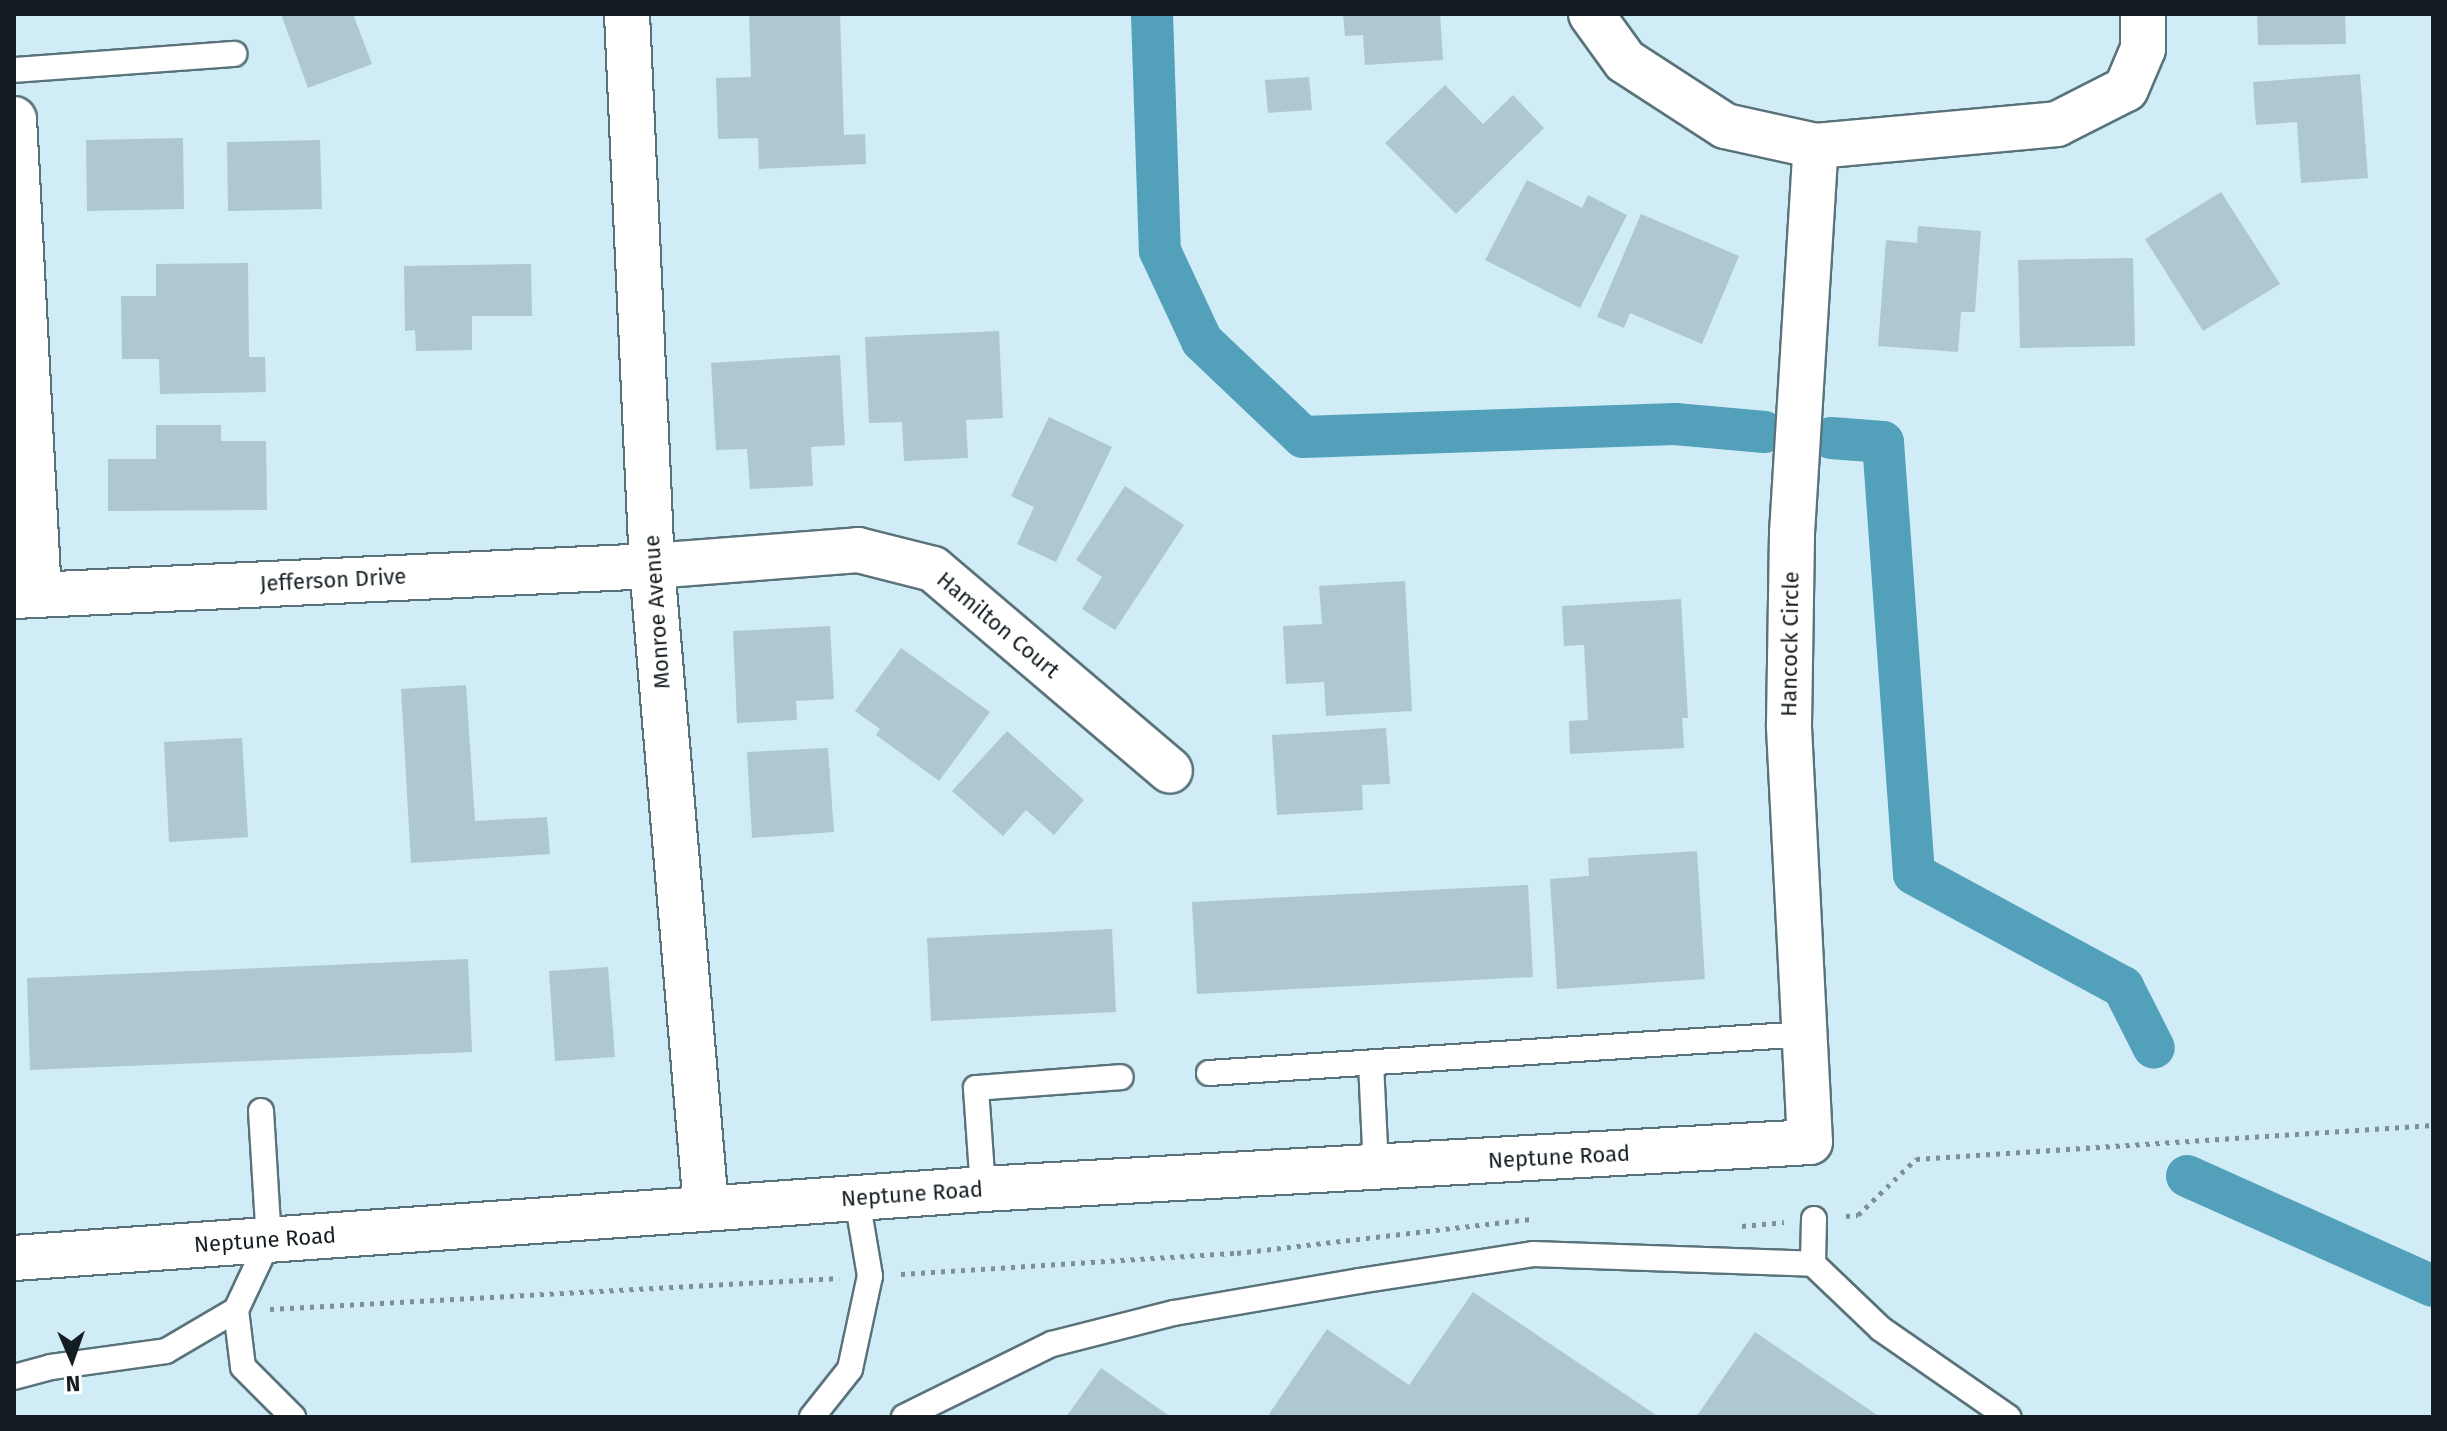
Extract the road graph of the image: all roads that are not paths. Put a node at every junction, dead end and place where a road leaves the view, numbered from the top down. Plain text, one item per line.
1 (627, 14) edge
2 (1591, 14) edge
3 (2143, 14) edge
4 (234, 54) dead end
5 (14, 70) edge
6 (14, 119) edge
7 (1816, 146) junction
8 (652, 566) junction
9 (26, 595) edge
10 (1170, 771) dead end
11 (1805, 1034) junction
12 (1371, 1063) junction
13 (1209, 1073) dead end
14 (1121, 1077) dead end
15 (261, 1111) dead end
16 (1810, 1142) joint
17 (1376, 1168) junction
18 (983, 1189) junction
19 (857, 1199) junction
20 (706, 1208) junction
21 (1814, 1219) dead end
22 (269, 1240) junction
23 (14, 1258) edge
24 (1813, 1264) junction
25 (236, 1310) junction
26 (14, 1377) edge
27 (293, 1417) edge
28 (812, 1417) edge
29 (904, 1417) edge
30 (2008, 1417) edge

1 - 8 street, Monroe Avenue
2 - 7 street
3 - 7 street
4 - 5 lane
6 - 9 street
7 - 11 street, Hancock Circle
8 - 9 street, Jefferson Drive
8 - 10 street, Hamilton Court
8 - 20 street, Monroe Avenue
11 - 12 lane
11 - 16 street, Hancock Circle
12 - 13 lane
12 - 17 lane
14 - 18 lane
15 - 22 lane
16 - 17 street, Neptune Road
17 - 18 street, Neptune Road
18 - 19 street, Neptune Road
19 - 20 street, Neptune Road
19 - 28 lane
20 - 22 street, Neptune Road
21 - 24 lane
22 - 23 street, Neptune Road
22 - 25 lane
24 - 29 lane
24 - 30 lane
25 - 26 lane
25 - 27 lane

